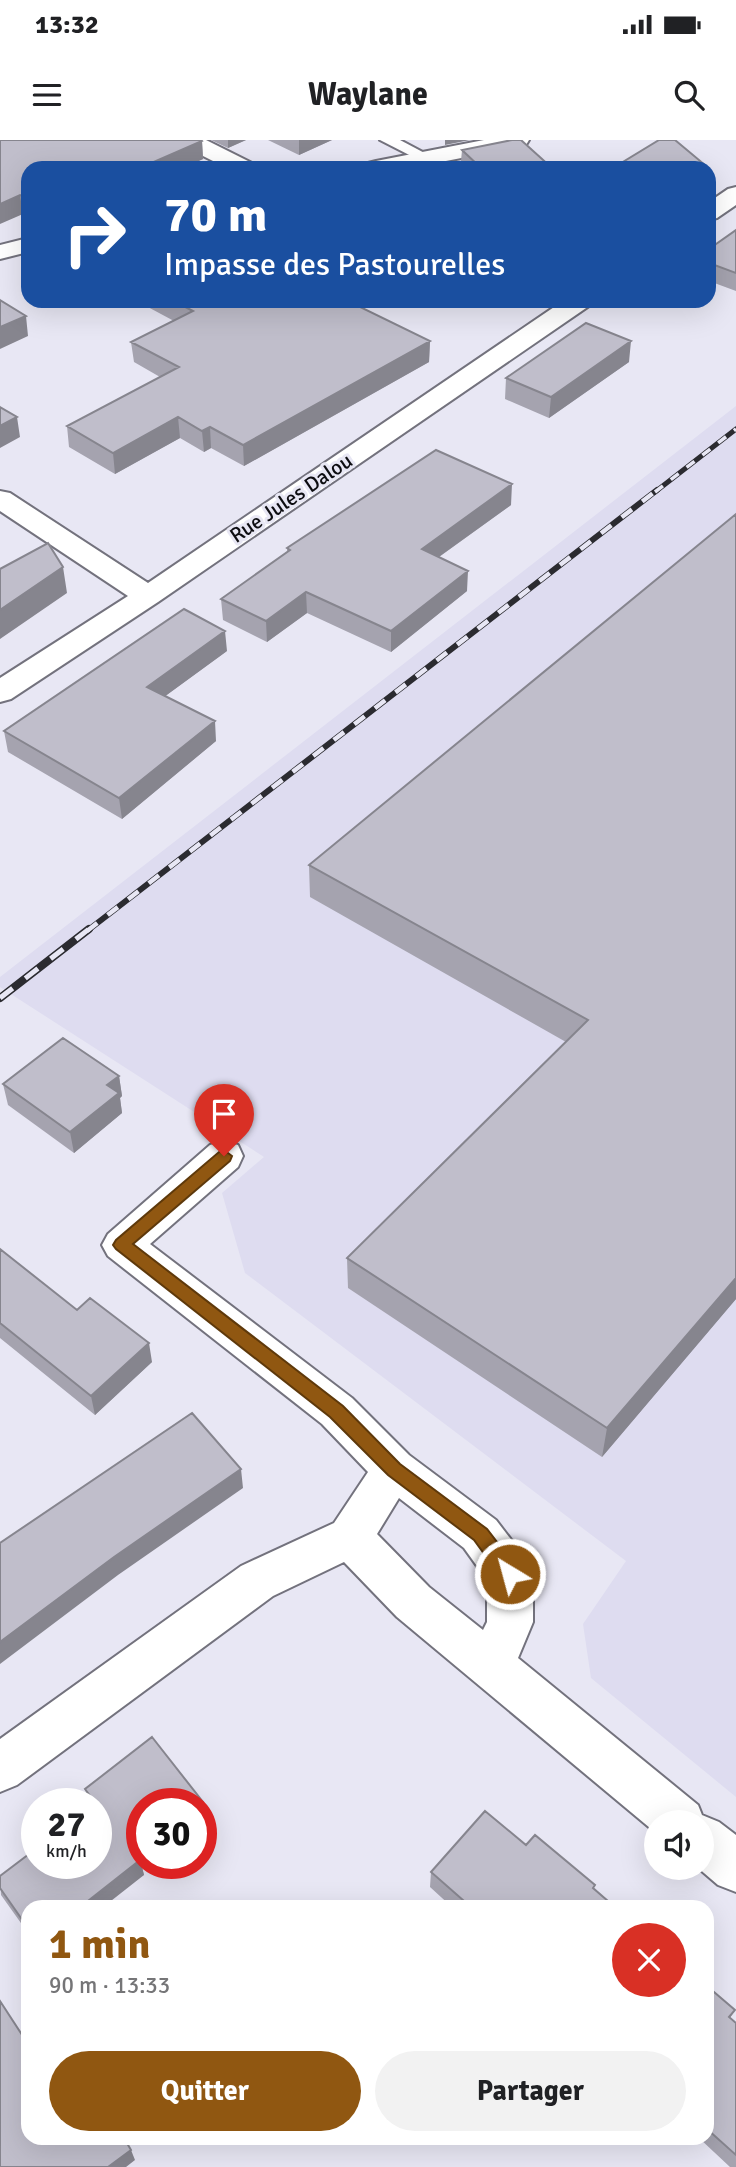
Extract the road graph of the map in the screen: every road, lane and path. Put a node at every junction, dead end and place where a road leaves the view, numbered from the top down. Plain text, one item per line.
1 (189, 140) edge
2 (388, 140) edge
3 (518, 140) edge
4 (426, 158) junction
5 (230, 161) edge
6 (411, 161) edge
7 (736, 194) edge
8 (716, 208) edge
9 (21, 246) edge
10 (0, 252) edge
11 (570, 308) edge
12 (0, 499) edge
13 (148, 596) junction
14 (0, 692) edge
15 (224, 1156) dead end
16 (394, 1469) junction
17 (350, 1537) junction
18 (491, 1665) junction
19 (0, 1768) edge
20 (666, 1810) edge
21 (714, 1849) edge
22 (736, 1867) edge

1 - 5 street
2 - 4 lane
3 - 4 street
4 - 6 street
7 - 8 street
9 - 10 street
11 - 13 street, Rue Jules Dalou
12 - 13 street
13 - 14 street, Rue Jules Dalou
15 - 16 street
16 - 17 street
16 - 18 street
17 - 18 street
17 - 19 street
18 - 20 street
21 - 22 street

